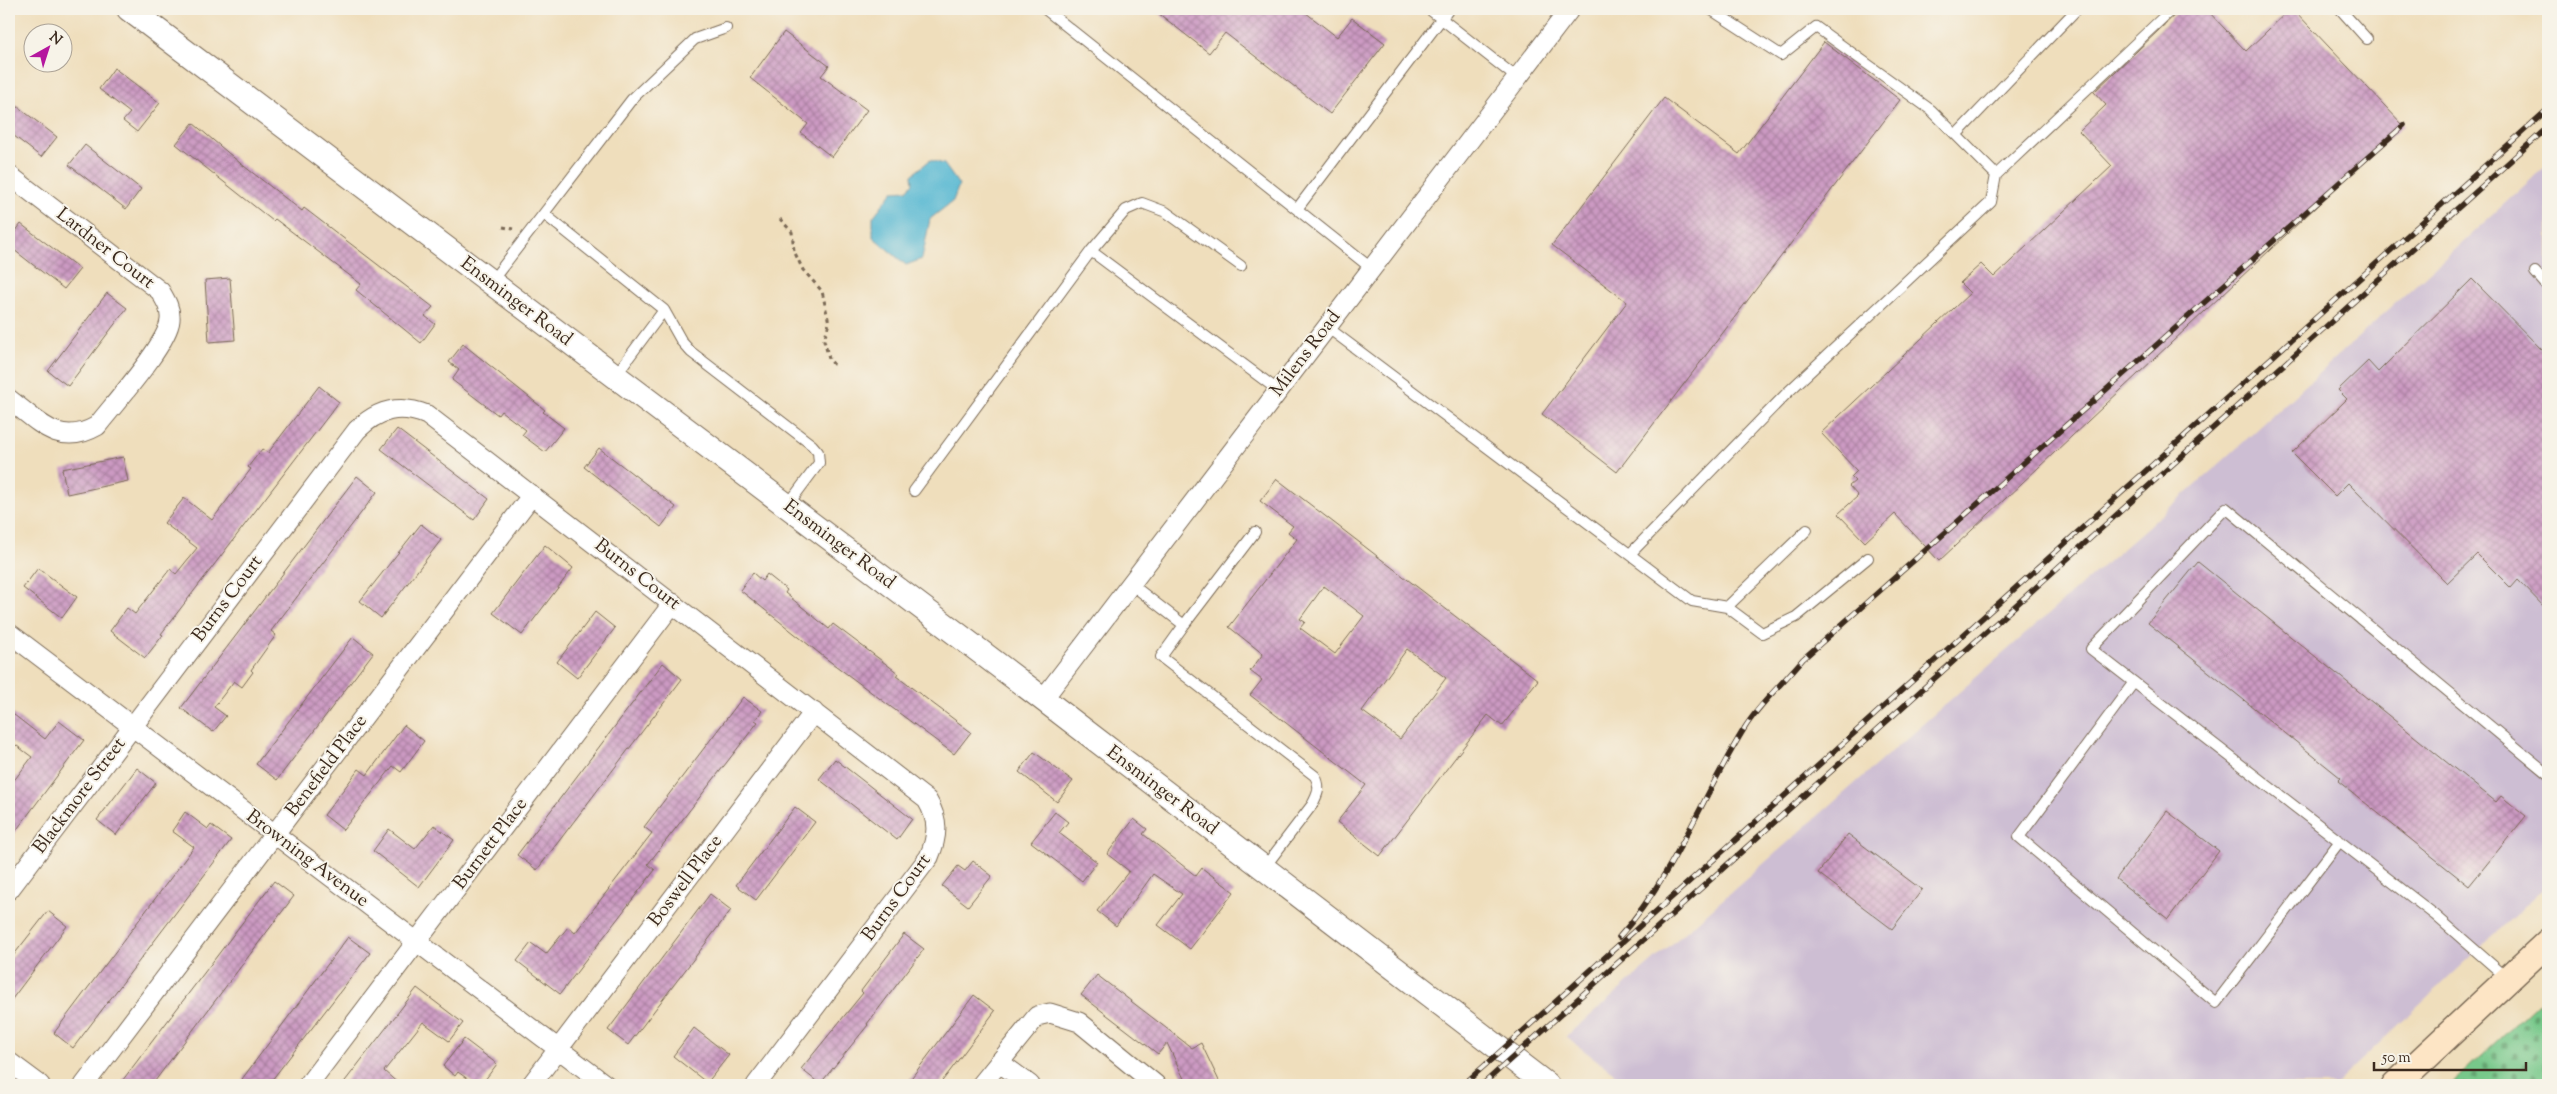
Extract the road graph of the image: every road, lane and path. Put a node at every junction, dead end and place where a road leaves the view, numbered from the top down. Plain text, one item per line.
1 (129, 9) edge
2 (1045, 9) edge
3 (1429, 9) edge
4 (1449, 9) edge
5 (1570, 9) edge
6 (1710, 9) edge
7 (2077, 9) edge
8 (2172, 9) edge
9 (2340, 9) edge
10 (1442, 19) junction
11 (726, 28) dead end
12 (2367, 39) dead end
13 (1517, 78) junction
14 (1957, 134) junction
15 (9, 175) edge
16 (1996, 175) junction
17 (1297, 209) junction
18 (544, 214) junction
19 (780, 219) dead end
20 (1091, 251) junction
21 (1241, 266) dead end
22 (1371, 268) junction
23 (2534, 272) dead end
24 (491, 283) junction
25 (2548, 287) edge
26 (664, 310) junction
27 (1327, 327) junction
28 (835, 366) dead end
29 (615, 376) junction
30 (1279, 391) junction
31 (9, 398) edge
32 (914, 491) dead end
33 (532, 495) junction
34 (787, 506) junction
35 (1807, 530) dead end
36 (1255, 532) dead end
37 (1630, 554) junction
38 (1868, 558) dead end
39 (1131, 584) junction
40 (673, 603) junction
41 (1727, 606) junction
42 (1184, 625) junction
43 (9, 633) edge
44 (2134, 682) junction
45 (1043, 700) junction
46 (814, 712) junction
47 (132, 726) junction
48 (2548, 774) edge
49 (275, 834) junction
50 (2340, 842) junction
51 (1263, 869) junction
52 (9, 890) edge
53 (417, 942) junction
54 (2548, 942) edge
55 (2508, 979) junction
56 (558, 1049) junction
57 (9, 1062) edge
58 (999, 1062) junction
59 (40, 1085) edge
60 (84, 1085) edge
61 (308, 1085) edge
62 (531, 1085) edge
63 (606, 1085) edge
64 (756, 1085) edge
65 (980, 1085) edge
66 (1030, 1085) edge
67 (1156, 1085) edge
68 (1547, 1085) edge
69 (2395, 1085) edge

1 - 24 street, Ensminger Road
2 - 17 lane
3 - 10 lane
4 - 10 lane
5 - 13 street, Milens Road
6 - 14 lane
7 - 14 lane
8 - 16 lane
9 - 12 lane
10 - 13 lane
10 - 17 lane
11 - 18 lane
13 - 22 street, Milens Road
14 - 16 lane
15 - 31 street, Lardner Court
16 - 37 lane
17 - 22 lane
18 - 24 lane
18 - 26 lane
19 - 28 path
20 - 21 lane
20 - 30 lane
20 - 32 lane
22 - 27 street, Milens Road
23 - 25 lane
24 - 29 street, Ensminger Road
26 - 29 lane
26 - 34 lane
27 - 30 street, Milens Road
27 - 37 lane
29 - 34 street, Ensminger Road
30 - 39 street, Milens Road
33 - 40 street, Burns Court
33 - 47 street, Burns Court
33 - 49 street, Benefield Place
34 - 45 street, Ensminger Road
35 - 41 lane
36 - 42 lane
37 - 41 lane
38 - 41 lane
39 - 42 lane
39 - 45 street, Milens Road
40 - 46 street, Burns Court
40 - 53 street, Burnett Place
42 - 51 lane
43 - 47 street, Browning Avenue
44 - 48 lane
44 - 50 lane
44 - 50 lane
45 - 51 street, Ensminger Road
46 - 56 street, Boswell Place
46 - 64 street, Burns Court
47 - 49 street, Browning Avenue
47 - 52 street, Blackmore Street
49 - 53 street, Browning Avenue
49 - 60 street, Benefield Place
50 - 55 lane
51 - 68 street, Ensminger Road
53 - 56 street, Browning Avenue
53 - 61 street, Burnett Place
54 - 55 main road
55 - 69 main road
56 - 62 street
56 - 63 street, Browning Avenue
57 - 59 street
58 - 65 street
58 - 66 street
58 - 67 street

